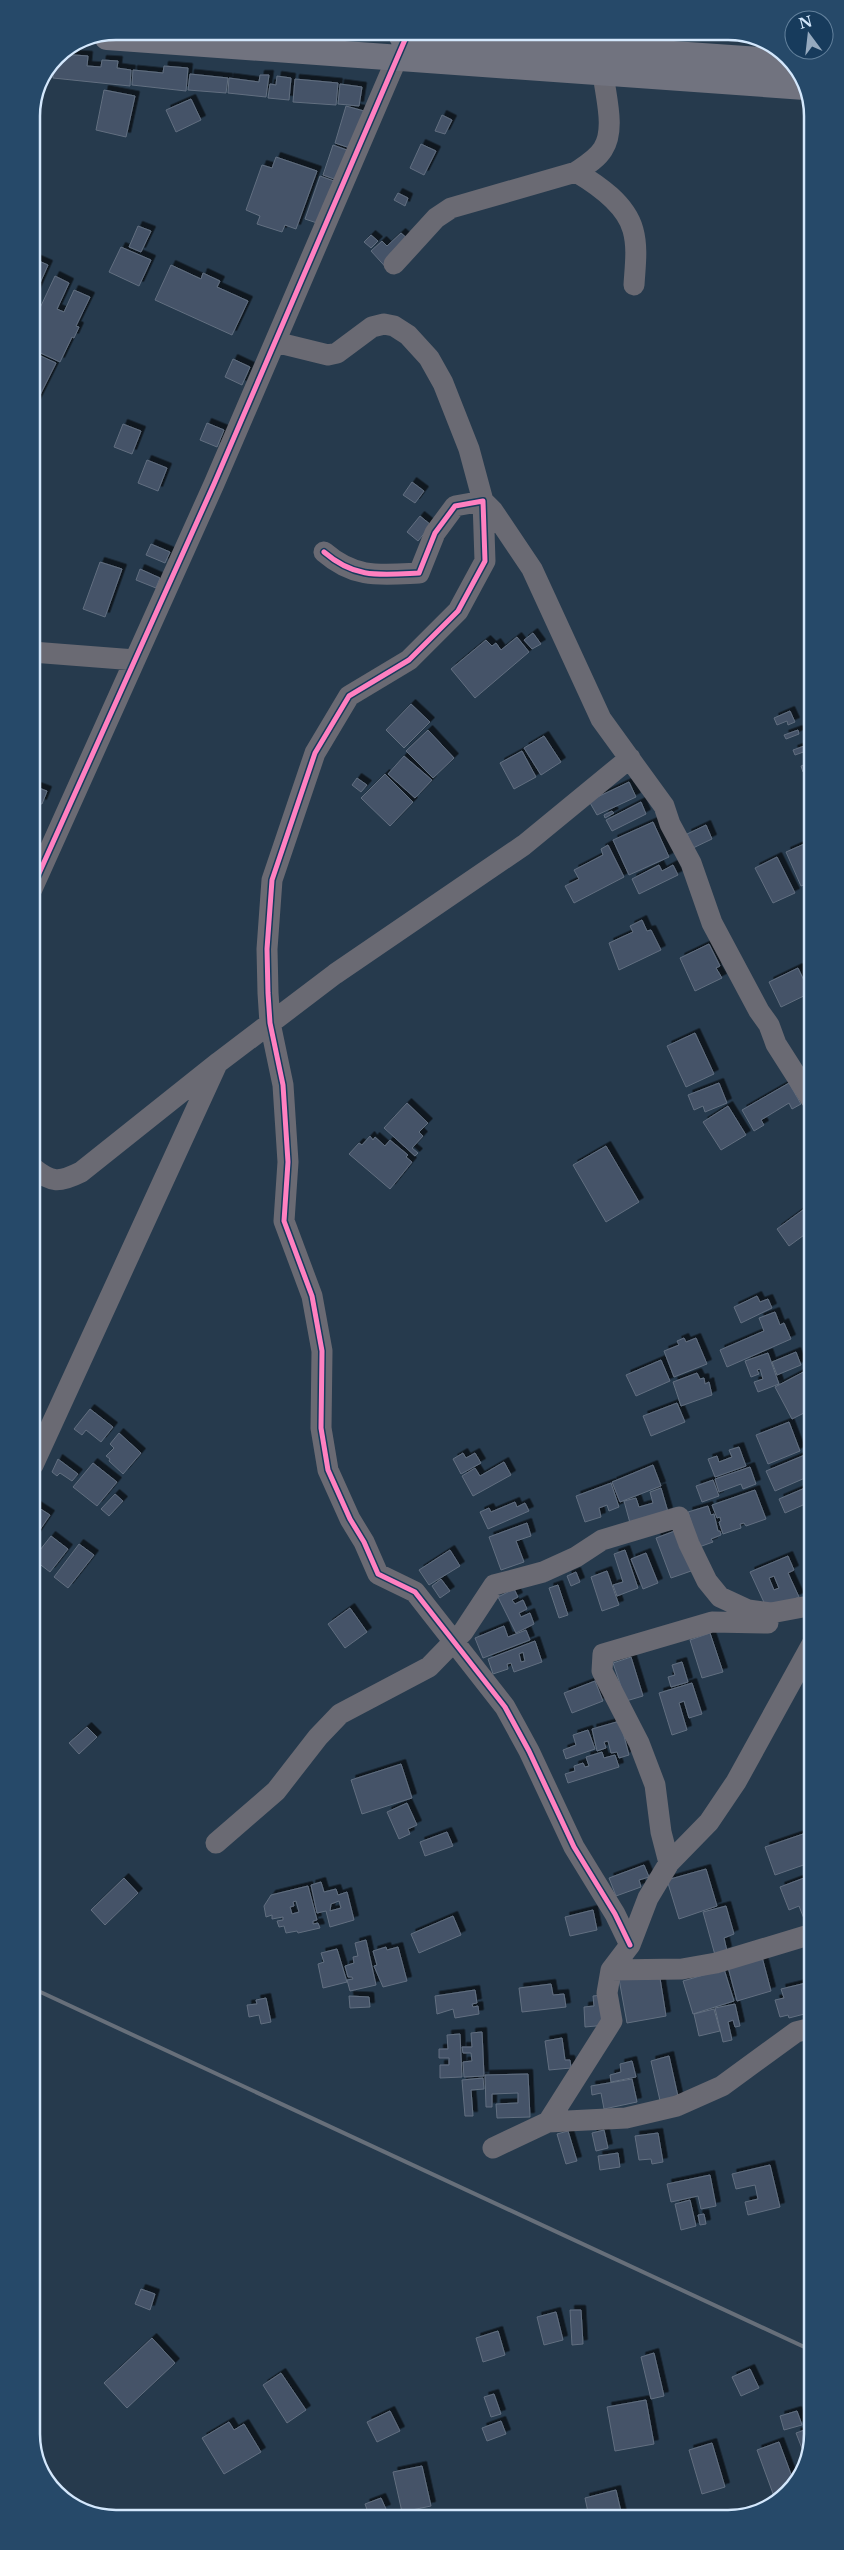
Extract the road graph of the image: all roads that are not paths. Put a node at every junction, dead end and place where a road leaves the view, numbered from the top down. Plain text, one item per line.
1 (284, 40) edge
2 (402, 42) edge
3 (780, 61) edge
4 (603, 72) junction
5 (797, 86) edge
6 (576, 172) junction
7 (394, 264) dead end
8 (634, 285) dead end
9 (275, 342) junction
10 (483, 501) junction
11 (324, 552) dead end
12 (40, 653) edge
13 (135, 660) junction
14 (630, 758) junction
15 (40, 871) edge
16 (270, 1024) junction
17 (219, 1062) junction
18 (804, 1088) edge
19 (40, 1173) edge
20 (40, 1450) edge
21 (804, 1604) edge
22 (804, 1605) edge
23 (454, 1641) junction
24 (804, 1659) edge
25 (216, 1843) dead end
26 (669, 1863) junction
27 (804, 1936) edge
28 (630, 1945) junction
29 (611, 1970) junction
30 (804, 2030) edge
31 (548, 2122) junction
32 (493, 2148) dead end

1 - 2 main road
2 - 3 main road
2 - 4 main road
2 - 9 street
4 - 5 main road
4 - 6 street
6 - 7 street
6 - 8 street
9 - 10 street
9 - 13 street
10 - 11 street
10 - 14 street
10 - 16 street
12 - 13 street
13 - 15 street
14 - 16 street
14 - 18 street
16 - 17 street
16 - 23 street
17 - 19 street
17 - 20 street
21 - 23 street
22 - 26 street
23 - 25 street
23 - 28 street
24 - 26 street
26 - 28 street
27 - 29 street
28 - 29 street
29 - 31 street
30 - 31 street
31 - 32 street

